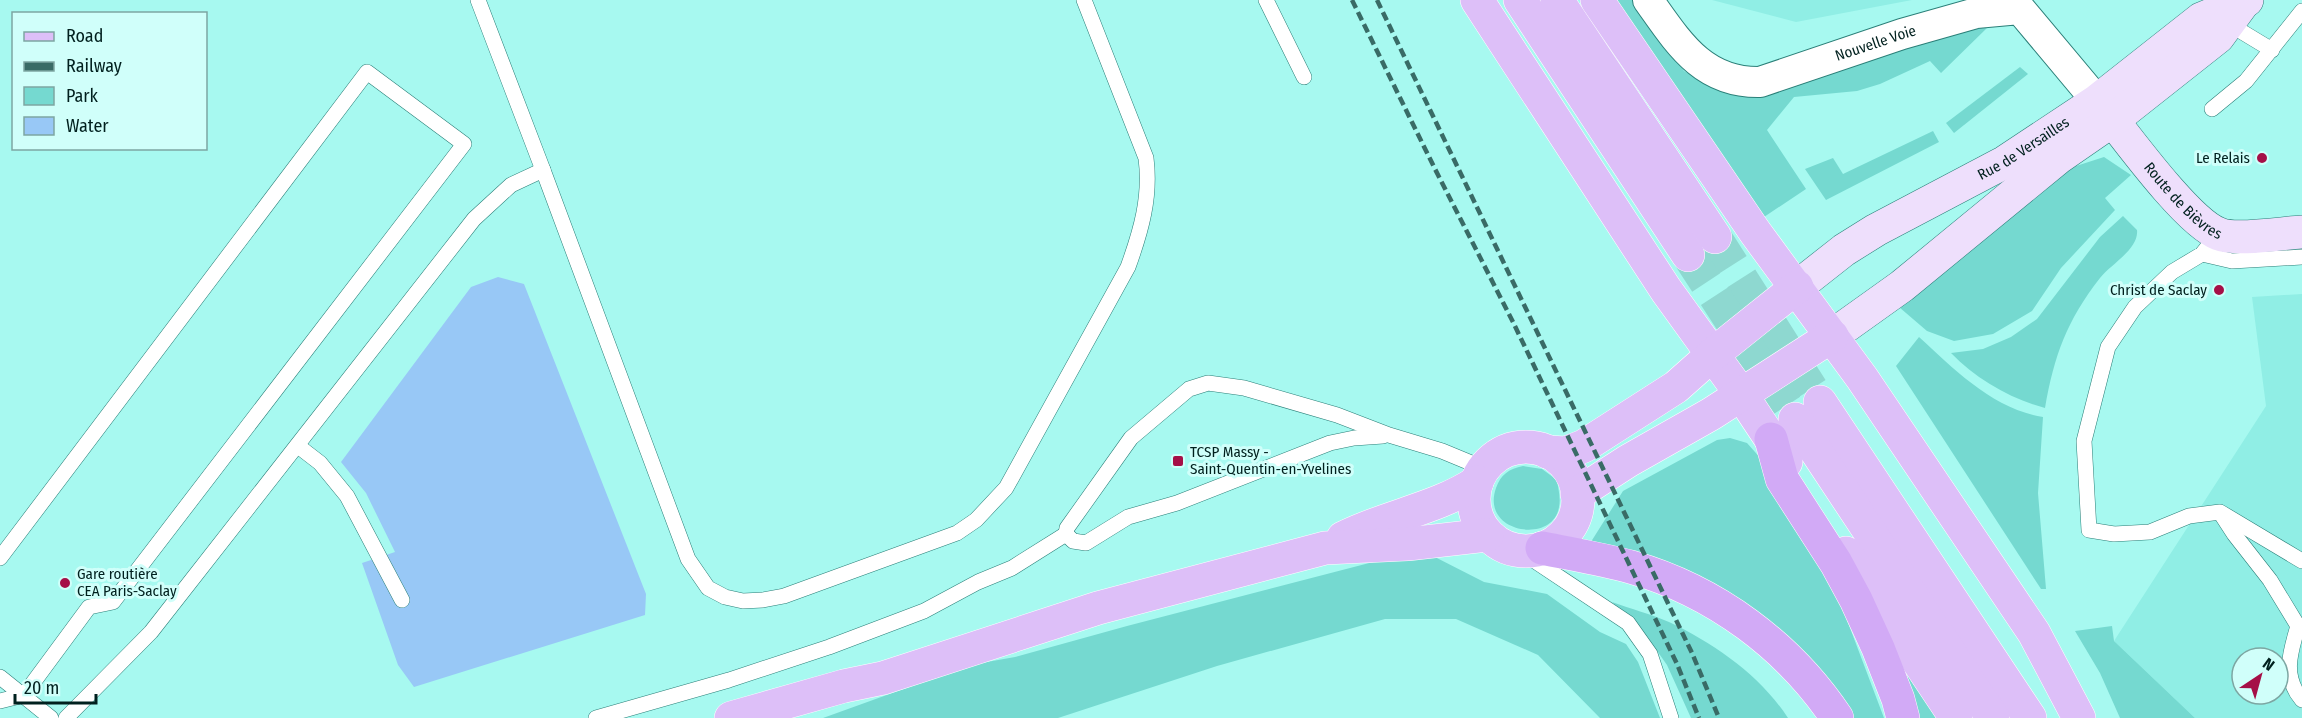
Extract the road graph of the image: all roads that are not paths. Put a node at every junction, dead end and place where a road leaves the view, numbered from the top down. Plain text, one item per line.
1 (478, 0) edge
2 (1084, 0) edge
3 (1266, 0) edge
4 (1478, 0) edge
5 (1520, 0) edge
6 (1557, 0) edge
7 (1598, 0) edge
8 (1648, 0) edge
9 (2019, 4) edge
10 (2240, 9) edge
11 (2302, 11) edge
12 (2272, 50) junction
13 (1304, 77) dead end
14 (2105, 110) junction
15 (2212, 110) dead end
16 (543, 170) junction
17 (2302, 232) edge
18 (1715, 237) tunnel mouth
19 (2210, 244) junction
20 (1688, 255) tunnel mouth
21 (2302, 257) edge
22 (1797, 287) junction
23 (1833, 336) junction
24 (1712, 355) junction
25 (1742, 394) junction
26 (1795, 420) junction
27 (1389, 435) junction
28 (298, 446) junction
29 (1547, 452) junction
30 (1480, 476) junction
31 (1577, 494) junction
32 (2220, 512) junction
33 (1066, 534) junction
34 (1487, 535) junction
35 (1325, 548) junction
36 (1529, 549) junction
37 (0, 558) edge
38 (2302, 561) edge
39 (402, 600) dead end
40 (2300, 626) edge
41 (0, 677) edge
42 (883, 678) junction
43 (24, 695) junction
44 (2302, 700) edge
45 (0, 701) edge
46 (51, 718) edge
47 (66, 718) edge
48 (596, 718) edge
49 (731, 718) edge
50 (797, 718) edge
51 (1671, 718) edge
52 (1837, 718) edge
53 (1903, 718) edge
54 (1956, 718) edge
55 (1993, 718) edge
56 (2030, 718) edge
57 (2079, 718) edge

1 - 16 lane
2 - 16 lane
3 - 13 lane
4 - 24 main road
5 - 20 main road
6 - 18 main road
7 - 22 main road
8 - 9 street, Nouvelle Voie
9 - 14 street, Nouvelle Voie
10 - 12 lane
10 - 14 main road, Rue de Versailles
11 - 12 lane
12 - 15 lane
14 - 19 main road, Route de Bièvres
14 - 22 main road, Rue de Versailles
14 - 23 main road, Rue de Versailles
16 - 28 lane
17 - 19 main road, Route de Bièvres
19 - 21 lane, Route de Bièvres
19 - 32 lane
22 - 23 main road
22 - 24 main road
23 - 25 main road
23 - 57 main road
24 - 25 main road
24 - 29 main road
25 - 26 main road
25 - 31 main road
26 - 53 highway
26 - 54 main road
26 - 55 main road
26 - 56 main road
27 - 30 lane
27 - 33 lane
27 - 33 lane
28 - 39 lane
28 - 47 lane
29 - 30 main road
29 - 31 main road
30 - 34 main road
30 - 35 main road
31 - 36 main road
32 - 38 lane
32 - 40 lane
33 - 48 lane
34 - 35 main road
34 - 36 main road
35 - 42 main road
36 - 51 lane
36 - 52 highway
37 - 43 lane
40 - 44 lane
41 - 43 lane
42 - 49 main road
42 - 50 main road
43 - 45 lane
43 - 46 lane

